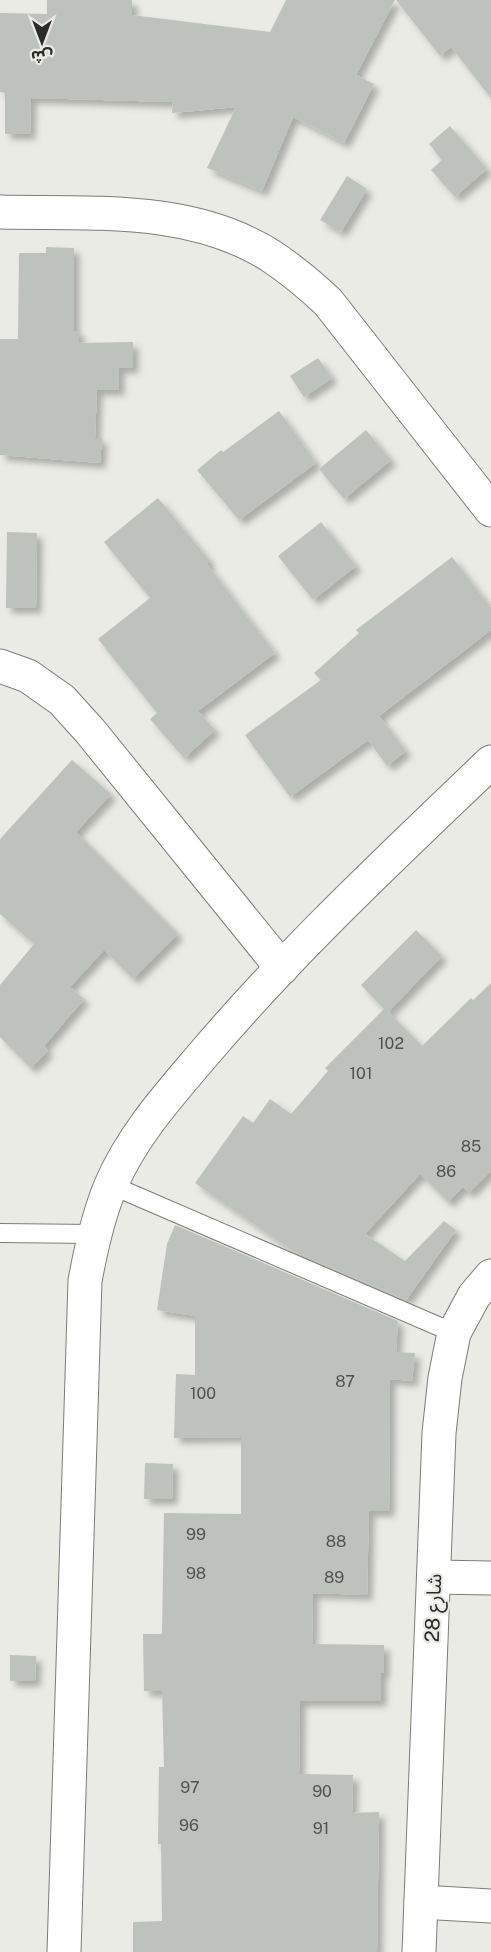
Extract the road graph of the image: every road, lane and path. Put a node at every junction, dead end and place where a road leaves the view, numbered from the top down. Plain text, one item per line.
1 (0, 212) edge
2 (491, 510) edge
3 (0, 666) edge
4 (491, 762) edge
5 (282, 968) junction
6 (111, 1185) junction
7 (0, 1233) edge
8 (94, 1234) junction
9 (491, 1276) edge
10 (454, 1333) junction
11 (434, 1577) junction
12 (491, 1578) edge
13 (421, 1902) junction
14 (491, 1906) edge
15 (64, 1952) edge
16 (419, 1952) edge

1 - 2 street
3 - 5 street
4 - 5 street
5 - 6 street
6 - 8 street
6 - 10 lane
7 - 8 lane
8 - 15 street
9 - 10 street, شارع 28
10 - 11 street, شارع 28
11 - 12 street
11 - 13 street, شارع 28
13 - 14 street
13 - 16 street, شارع 28

